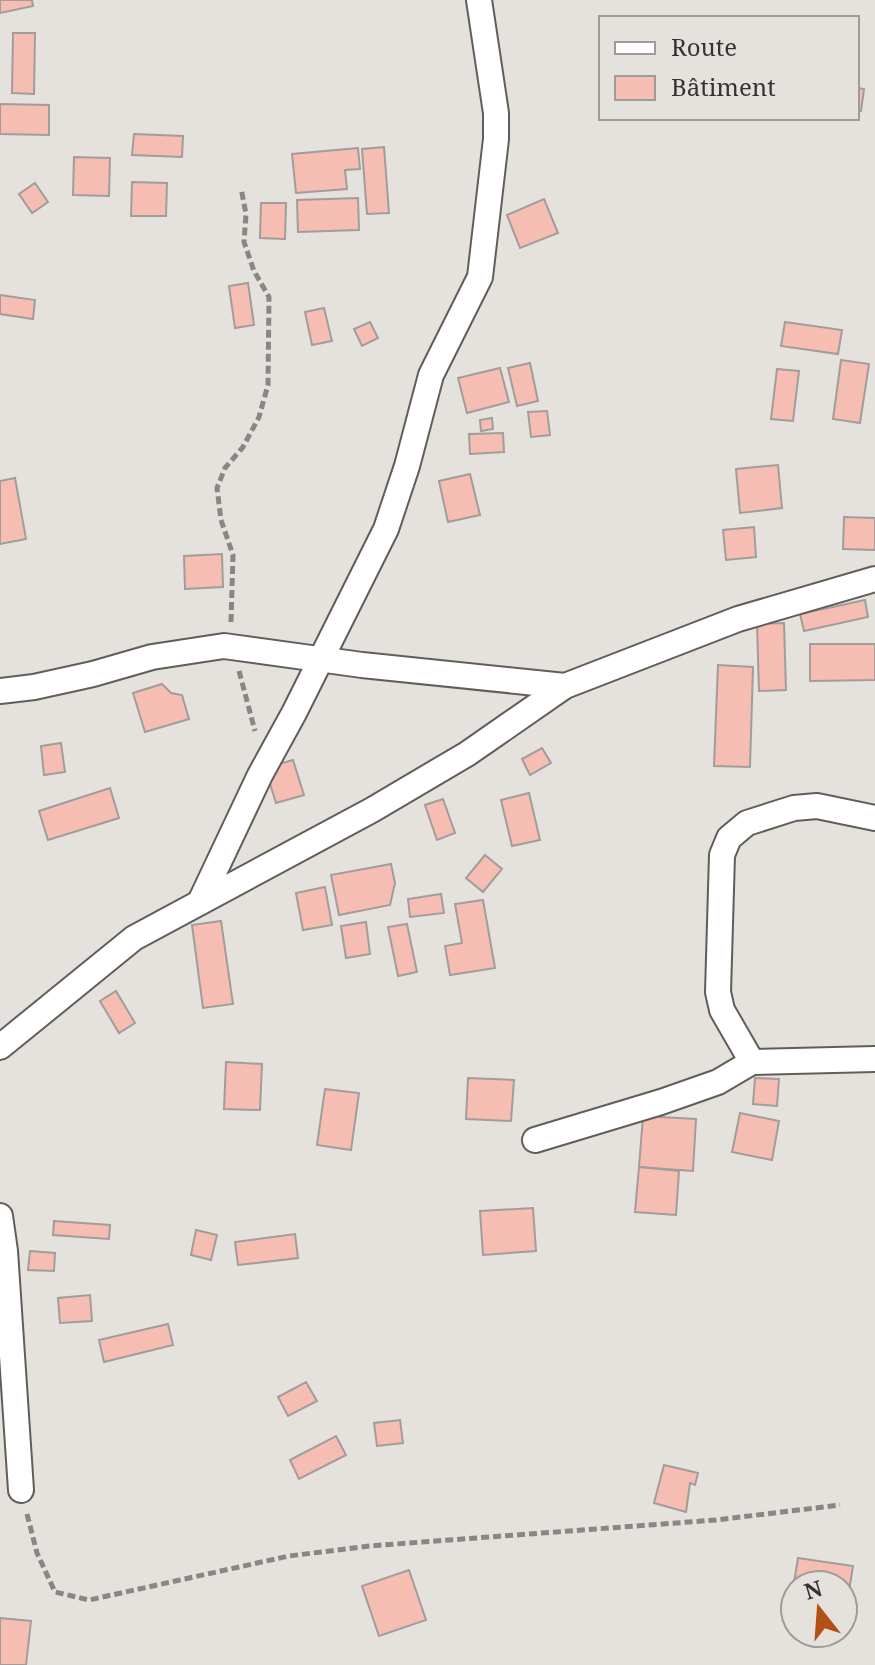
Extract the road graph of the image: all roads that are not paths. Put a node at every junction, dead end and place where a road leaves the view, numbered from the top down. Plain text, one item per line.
1 (479, 0) edge
2 (875, 579) edge
3 (321, 659) junction
4 (565, 686) junction
5 (0, 691) edge
6 (875, 818) edge
7 (200, 902) junction
8 (0, 1047) edge
9 (875, 1059) edge
10 (752, 1062) junction
11 (535, 1140) dead end
12 (0, 1216) edge
13 (21, 1490) road end

1 - 3 street
2 - 4 street
3 - 4 street
3 - 5 street
3 - 7 street
4 - 7 street
6 - 10 street
7 - 8 street
9 - 10 street
10 - 11 street
12 - 13 street

